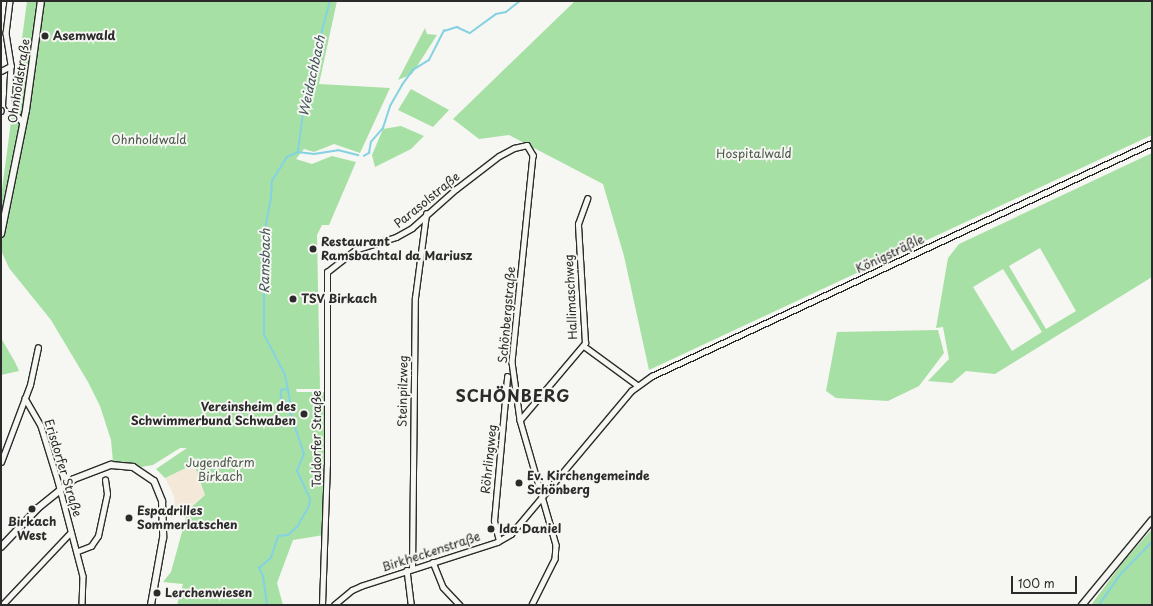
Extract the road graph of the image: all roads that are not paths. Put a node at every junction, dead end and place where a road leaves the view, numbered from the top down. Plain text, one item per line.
1 (10, 1) edge
2 (41, 1) edge
3 (11, 66) junction
4 (1, 71) edge
5 (11, 109) junction
6 (26, 110) junction
7 (24, 123) junction
8 (1152, 143) edge
9 (533, 155) joint
10 (587, 199) dead end
11 (426, 214) junction
12 (1, 234) edge
13 (327, 272) joint
14 (584, 346) junction
15 (38, 348) dead end
16 (507, 377) dead end
17 (636, 385) junction
18 (25, 398) junction
19 (520, 420) junction
20 (1, 462) edge
21 (105, 480) dead end
22 (60, 489) junction
23 (543, 497) junction
24 (1152, 520) edge
25 (71, 532) junction
26 (499, 541) junction
27 (1, 547) edge
28 (78, 551) junction
29 (433, 562) junction
30 (410, 570) junction
31 (2, 605) edge
32 (82, 605) edge
33 (151, 605) edge
34 (322, 605) edge
35 (334, 605) edge
36 (411, 605) edge
37 (460, 605) edge
38 (532, 605) edge
39 (1082, 605) edge

1 - 3 street
2 - 6 main road, Ohnholdstraße
3 - 4 street
3 - 5 street
5 - 6 street
5 - 7 street
6 - 7 main road, Ohnholdstraße
7 - 12 main road, Ohnholdstraße
8 - 17 street, Königsträßle
9 - 11 street, Parasolstraße
9 - 19 street, Schönbergstraße
10 - 14 street, Hallimaschweg
11 - 13 street, Parasolstraße
11 - 30 street, Steinpilzweg
13 - 34 street, Taldorfer Straße
14 - 17 street
14 - 19 street, Hallimaschweg
15 - 18 street
16 - 26 street, Röhrlingweg
17 - 23 street, Birkheckenstraße
18 - 20 street
18 - 22 street, Erisdorfer Straße
19 - 23 street, Schönbergstraße
21 - 28 street, Erisdorfer Straße
22 - 25 street, Erisdorfer Straße
22 - 27 main road
22 - 33 main road
23 - 26 street, Birkheckenstraße
23 - 38 street, Schönbergstraße
24 - 39 main road
25 - 28 street, Erisdorfer Straße
25 - 31 street
26 - 29 street, Birkheckenstraße
28 - 32 street, Erisdorfer Straße
29 - 30 street, Birkheckenstraße
29 - 37 street
30 - 35 street, Birkheckenstraße
30 - 36 street, Steinpilzweg

